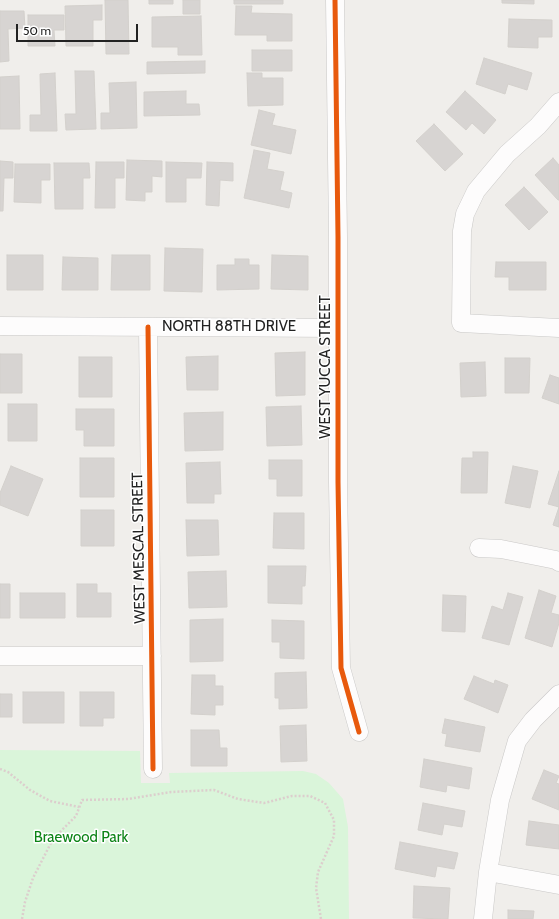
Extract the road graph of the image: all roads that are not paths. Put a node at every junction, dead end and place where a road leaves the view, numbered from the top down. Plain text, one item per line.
1 (335, 0) edge
2 (559, 102) edge
3 (0, 326) edge
4 (148, 327) junction
5 (338, 328) junction
6 (559, 328) edge
7 (480, 548) dead end
8 (559, 562) edge
9 (0, 656) edge
10 (152, 656) junction
11 (559, 694) edge
12 (359, 732) dead end
13 (153, 769) dead end
14 (488, 872) junction
15 (559, 885) edge
16 (483, 919) edge

1 - 5 street, WEST YUCCA STREET
2 - 6 street
3 - 4 street, NORTH 88TH DRIVE
4 - 5 street, NORTH 88TH DRIVE
4 - 10 street, WEST MESCAL STREET
5 - 12 street, WEST YUCCA STREET
7 - 8 street
9 - 10 street
10 - 13 street, WEST MESCAL STREET
11 - 14 street
14 - 15 street
14 - 16 street

